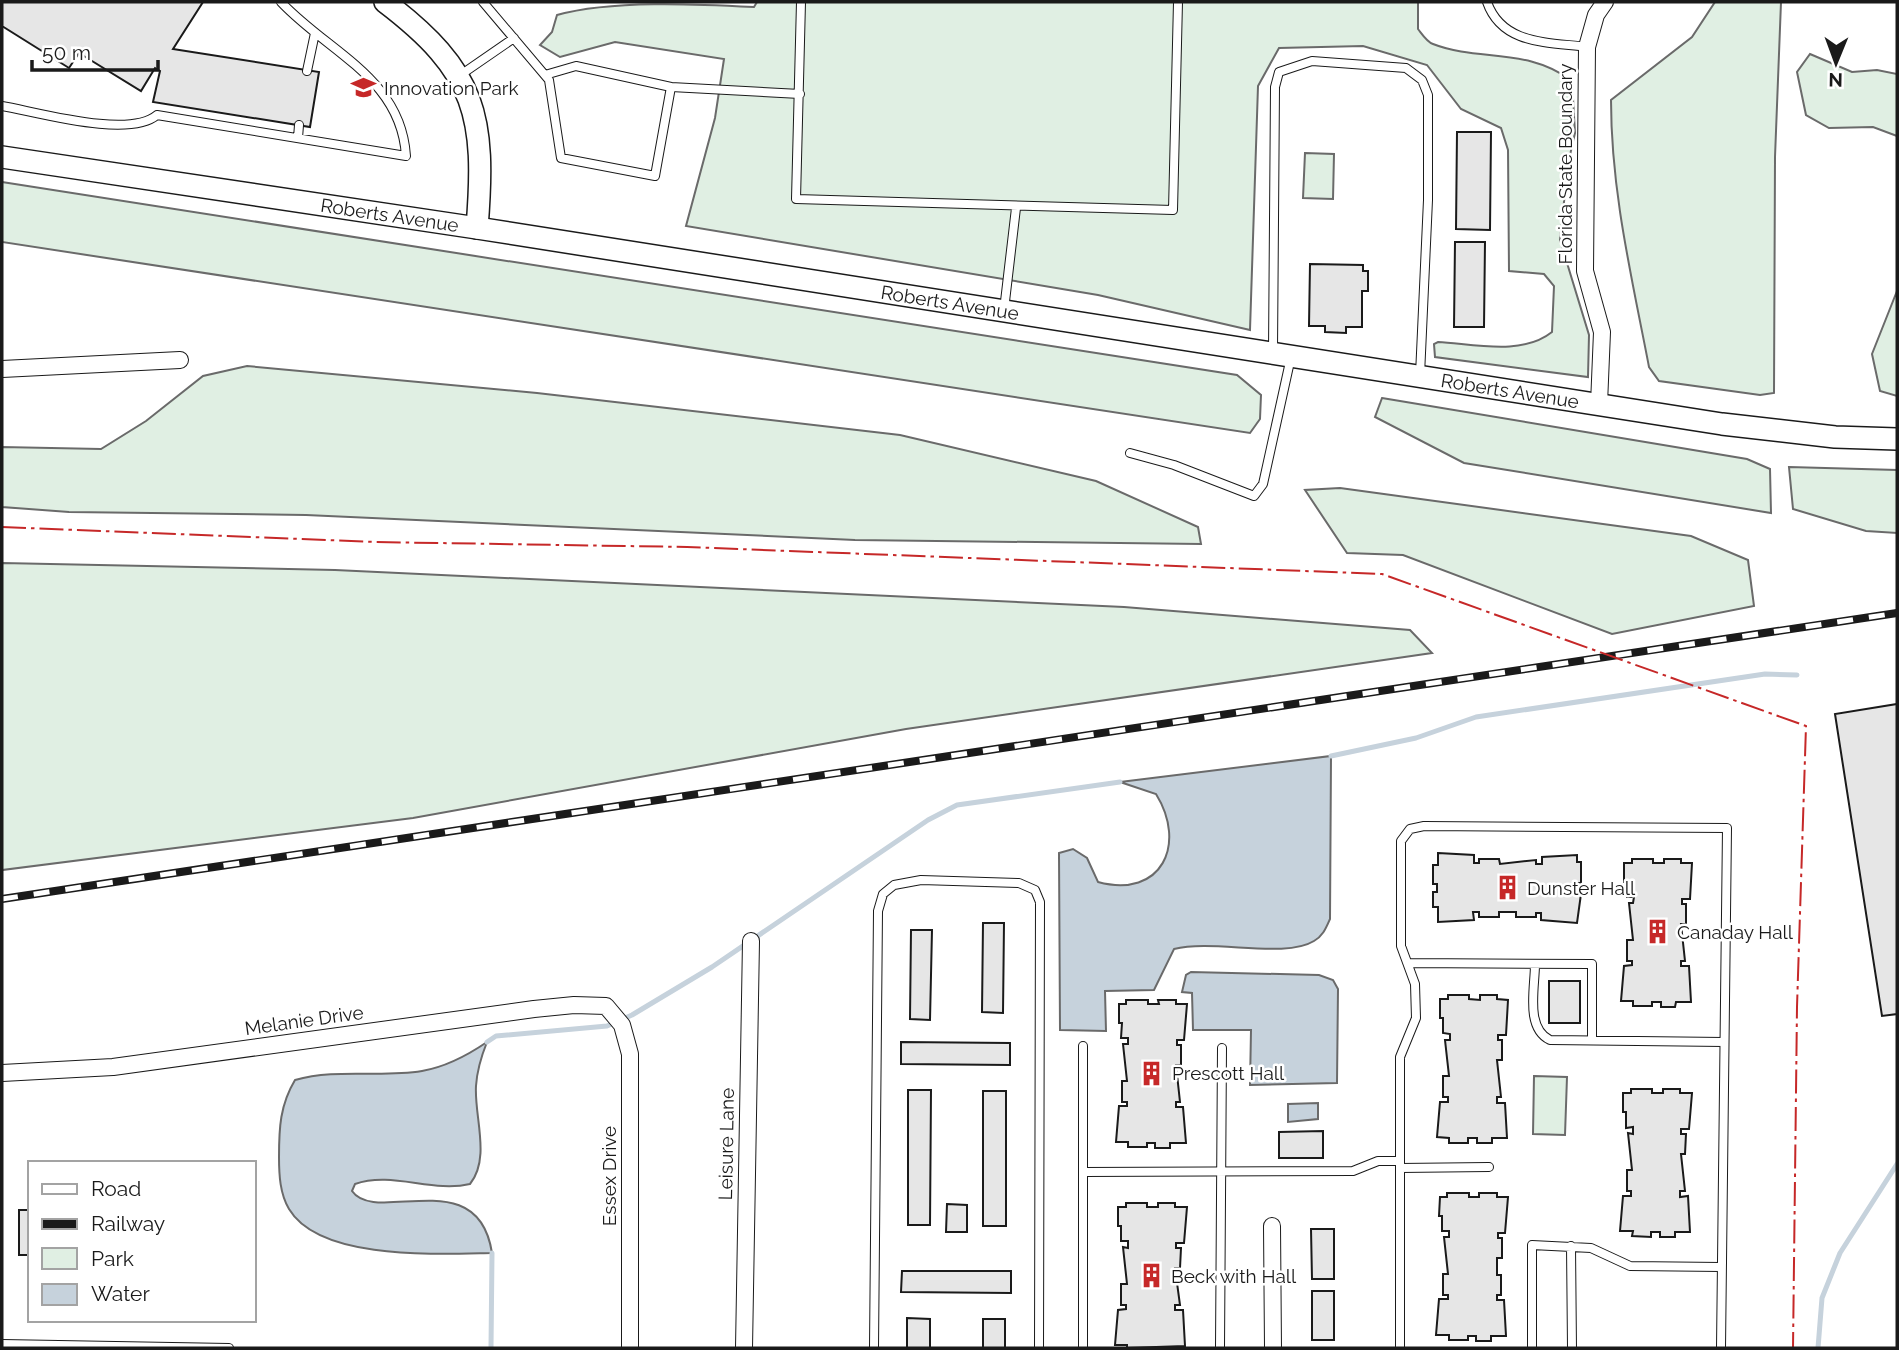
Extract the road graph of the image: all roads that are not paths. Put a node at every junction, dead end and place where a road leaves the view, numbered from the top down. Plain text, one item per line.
1 (281, 2) edge
2 (385, 2) edge
3 (483, 2) edge
4 (801, 2) edge
5 (1178, 2) edge
6 (1488, 2) edge
7 (1605, 2) edge
8 (315, 33) junction
9 (514, 38) junction
10 (1587, 47) junction
11 (307, 71) dead end
12 (545, 75) junction
13 (459, 76) junction
14 (671, 87) junction
15 (800, 94) junction
16 (2, 106) edge
17 (299, 125) dead end
18 (298, 138) junction
19 (2, 157) edge
20 (1016, 208) junction
21 (477, 228) junction
22 (1004, 310) junction
23 (1282, 355) junction
24 (180, 360) dead end
25 (2, 369) edge
26 (1419, 378) junction
27 (1599, 404) junction
28 (1897, 439) edge
29 (1130, 453) dead end
30 (751, 941) dead end
31 (1408, 963) junction
32 (1535, 964) junction
33 (616, 1016) joint
34 (1592, 1040) junction
35 (1724, 1042) junction
36 (1083, 1046) dead end
37 (1222, 1048) dead end
38 (2, 1073) edge
39 (1400, 1164) junction
40 (1489, 1167) dead end
41 (1220, 1171) junction
42 (1083, 1172) junction
43 (1272, 1226) dead end
44 (1571, 1246) junction
45 (1721, 1267) junction
46 (2, 1345) edge
47 (229, 1348) edge
48 (630, 1348) edge
49 (744, 1348) edge
50 (874, 1348) edge
51 (1039, 1348) edge
52 (1083, 1348) edge
53 (1220, 1348) edge
54 (1273, 1348) edge
55 (1400, 1348) edge
56 (1532, 1348) edge
57 (1572, 1348) edge
58 (1721, 1348) edge

1 - 8 lane
2 - 13 street
3 - 9 lane
4 - 15 lane
5 - 20 lane
6 - 10 lane
7 - 10 street, Florida State Boundary
8 - 11 lane
8 - 18 lane
9 - 12 lane
9 - 13 lane
10 - 27 street, Florida State Boundary
12 - 14 lane
12 - 14 lane
13 - 21 street
14 - 15 lane
15 - 20 lane
16 - 18 lane
17 - 18 lane
19 - 21 street, Roberts Avenue
20 - 22 lane
21 - 22 street, Roberts Avenue
22 - 23 street, Roberts Avenue
23 - 26 street, Roberts Avenue
23 - 26 lane
23 - 29 lane
24 - 25 street
26 - 27 street, Roberts Avenue
27 - 28 street, Roberts Avenue
30 - 49 street, Leisure Lane
31 - 32 lane
31 - 35 lane
31 - 39 lane
32 - 34 lane
32 - 34 lane
33 - 38 street, Melanie Drive
33 - 48 street, Essex Drive
34 - 35 lane
35 - 45 lane
36 - 42 lane
37 - 41 lane
39 - 40 lane
39 - 41 lane
39 - 55 lane
41 - 42 lane
41 - 53 lane
42 - 52 lane
43 - 54 street
44 - 45 lane
44 - 56 lane
44 - 57 lane
45 - 58 lane
46 - 47 lane
50 - 51 lane

